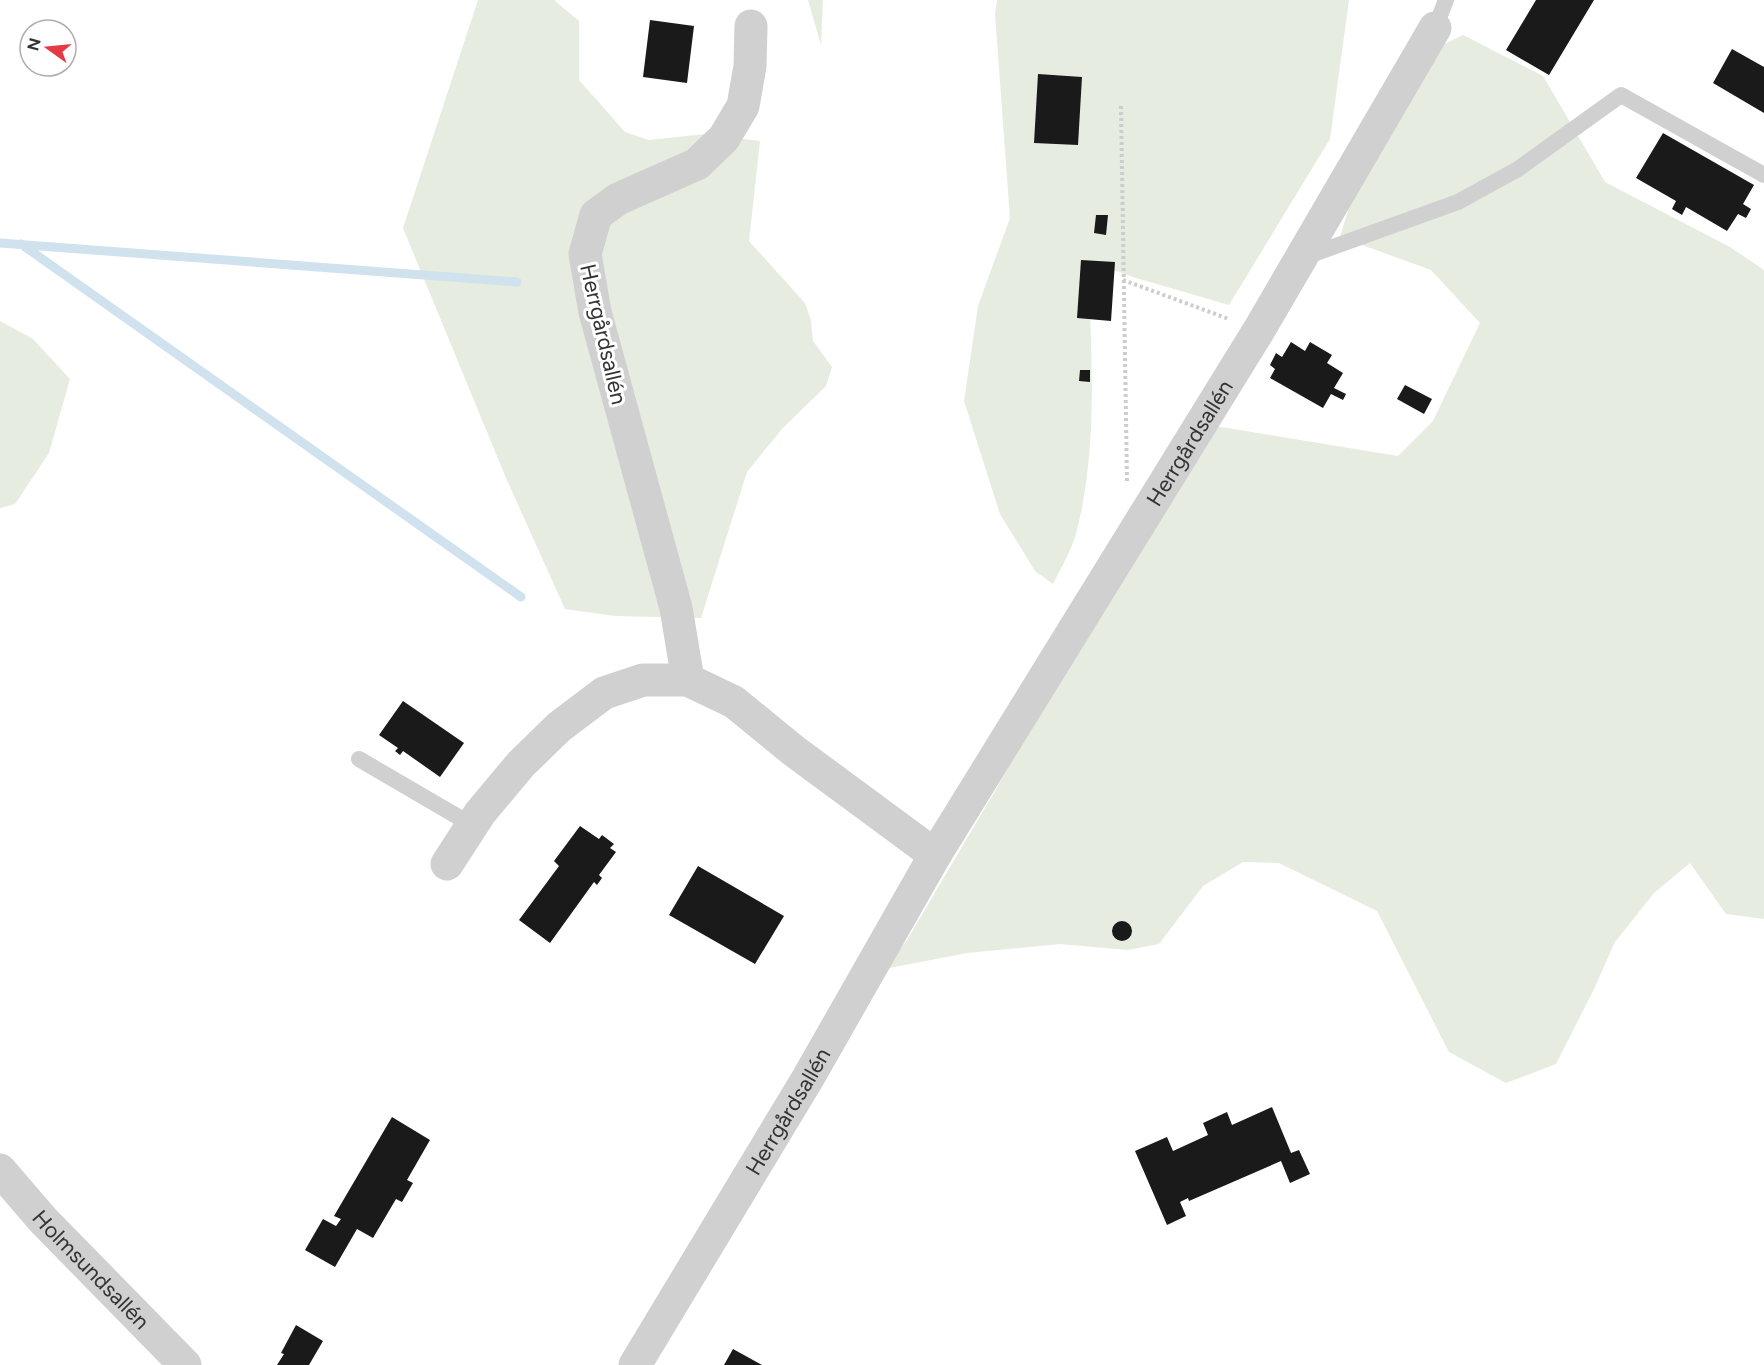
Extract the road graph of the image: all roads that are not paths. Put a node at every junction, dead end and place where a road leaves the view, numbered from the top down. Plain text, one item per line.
1 (1441, 14) edge
2 (752, 26) dead end
3 (1764, 175) edge
4 (1301, 258) junction
5 (688, 680) junction
6 (359, 759) dead end
7 (472, 825) junction
8 (935, 855) junction
9 (447, 864) dead end
10 (0, 1170) edge
11 (185, 1365) edge
12 (635, 1365) edge

1 - 4 street, Herrgårdsallén
2 - 5 street, Herrgårdsallén
3 - 4 lane
4 - 8 street, Herrgårdsallén
5 - 7 street
5 - 8 street
6 - 7 lane
7 - 9 street
8 - 12 street, Herrgårdsallén
10 - 11 street, Holmsundsallén

